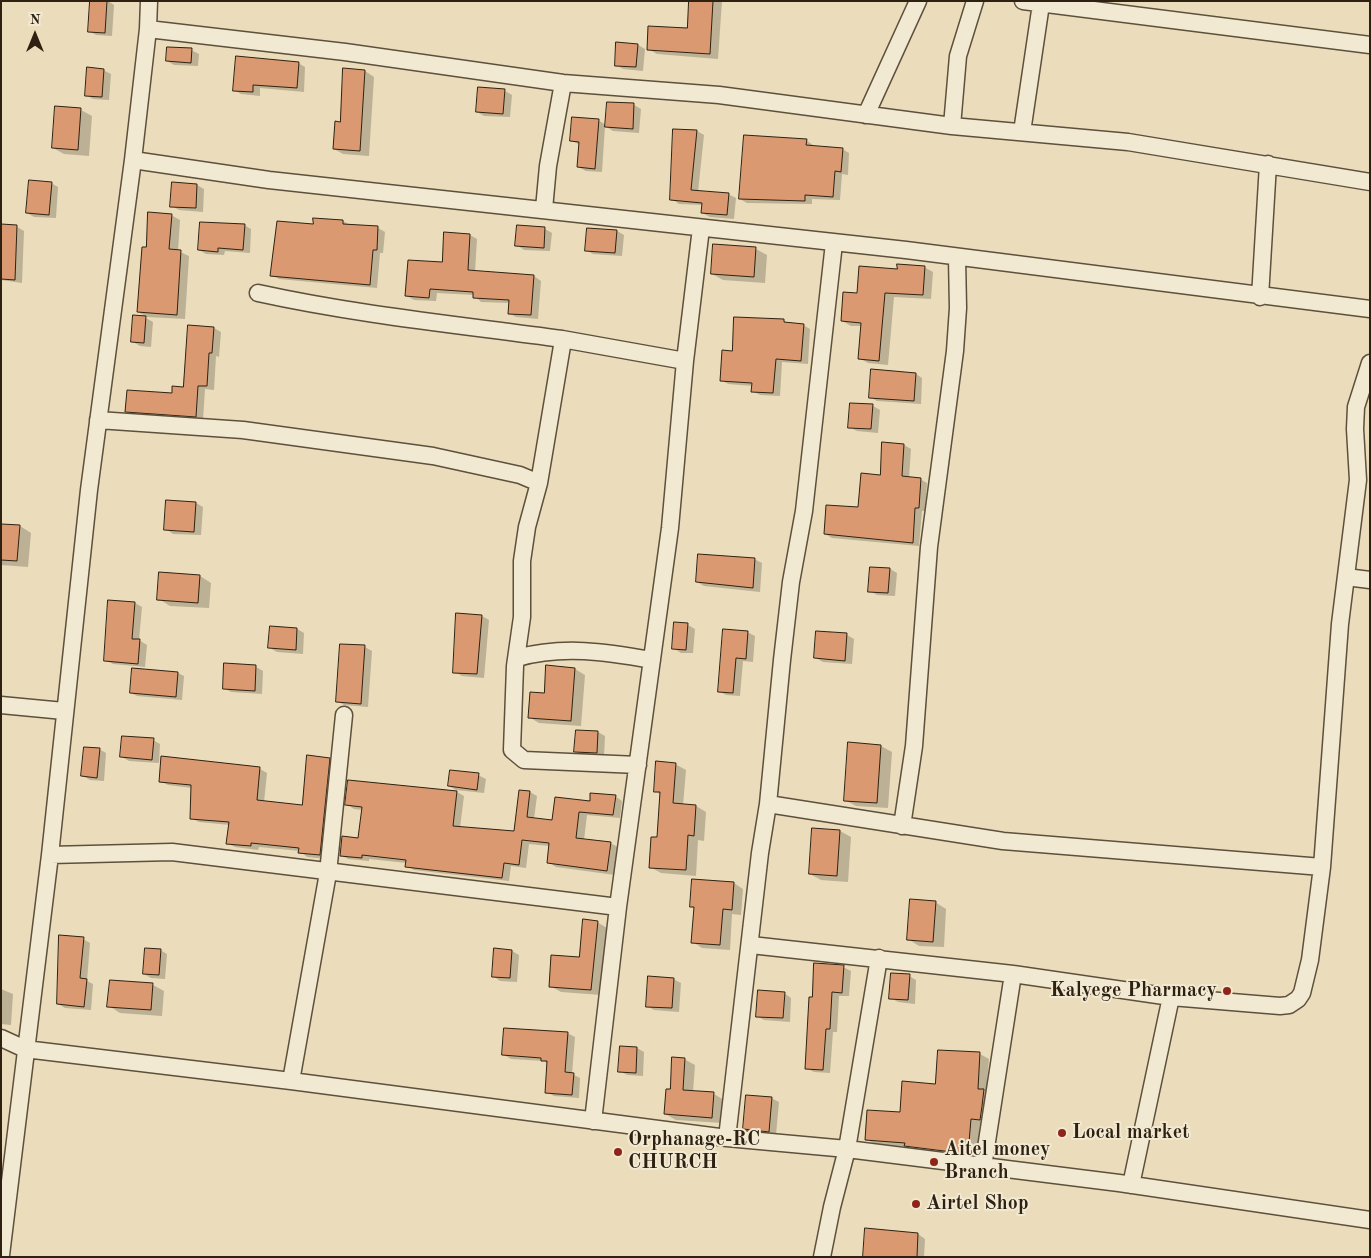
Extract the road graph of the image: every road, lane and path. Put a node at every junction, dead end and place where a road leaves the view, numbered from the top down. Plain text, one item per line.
1 (149, 1) edge
2 (918, 1) edge
3 (975, 1) edge
4 (1023, 1) edge
5 (1041, 4) junction
6 (148, 29) junction
7 (1370, 44) edge
8 (562, 83) junction
9 (866, 115) junction
10 (952, 126) junction
11 (1022, 132) junction
12 (133, 160) junction
13 (1268, 164) junction
14 (1370, 182) edge
15 (544, 209) junction
16 (701, 228) junction
17 (834, 243) junction
18 (957, 258) junction
19 (258, 292) dead end
20 (1260, 297) junction
21 (1370, 310) edge
22 (563, 340) junction
23 (685, 361) junction
24 (1370, 362) edge
25 (98, 420) junction
26 (539, 482) junction
27 (1346, 577) junction
28 (1370, 580) edge
29 (517, 658) junction
30 (652, 660) junction
31 (1, 705) edge
32 (64, 711) junction
33 (344, 715) dead end
34 (638, 765) junction
35 (768, 804) junction
36 (902, 826) junction
37 (50, 855) junction
38 (1322, 867) junction
39 (328, 873) junction
40 (618, 907) junction
41 (751, 945) junction
42 (879, 958) junction
43 (1013, 974) junction
44 (1171, 997) junction
45 (1, 1038) edge
46 (25, 1049) junction
47 (291, 1081) junction
48 (593, 1121) junction
49 (727, 1138) junction
50 (847, 1149) junction
51 (983, 1167) junction
52 (1131, 1185) junction
53 (5, 1192) edge
54 (1370, 1220) edge
55 (1, 1254) edge
56 (822, 1257) edge

1 - 6 street
2 - 9 street
3 - 10 street
4 - 5 street
5 - 7 street
5 - 11 street
6 - 8 street
6 - 12 street
8 - 9 street
8 - 15 street
9 - 10 street
10 - 11 street
11 - 13 street
12 - 15 street
12 - 25 street
13 - 14 street
13 - 20 street
15 - 16 street
16 - 17 street
16 - 23 street
17 - 18 street
17 - 35 street
18 - 20 street
18 - 36 street
19 - 22 street
20 - 21 street
22 - 23 street
22 - 26 street
23 - 30 street
24 - 27 street
25 - 26 street
25 - 32 street
26 - 29 street
27 - 28 street
27 - 38 street
29 - 30 street
29 - 34 street
30 - 34 street
31 - 32 street
32 - 37 street
33 - 39 street
34 - 40 street
35 - 36 street
35 - 41 street
36 - 38 street
37 - 39 street
37 - 46 street
38 - 44 street
39 - 40 street
39 - 47 street
40 - 48 street
41 - 42 street
41 - 49 street
42 - 43 street
42 - 50 street
43 - 44 street
43 - 51 street
44 - 52 street
45 - 46 street
46 - 47 street
46 - 53 street
47 - 48 street
48 - 49 street
49 - 50 street
50 - 51 street
50 - 56 street
51 - 52 street
52 - 54 street
53 - 55 street

